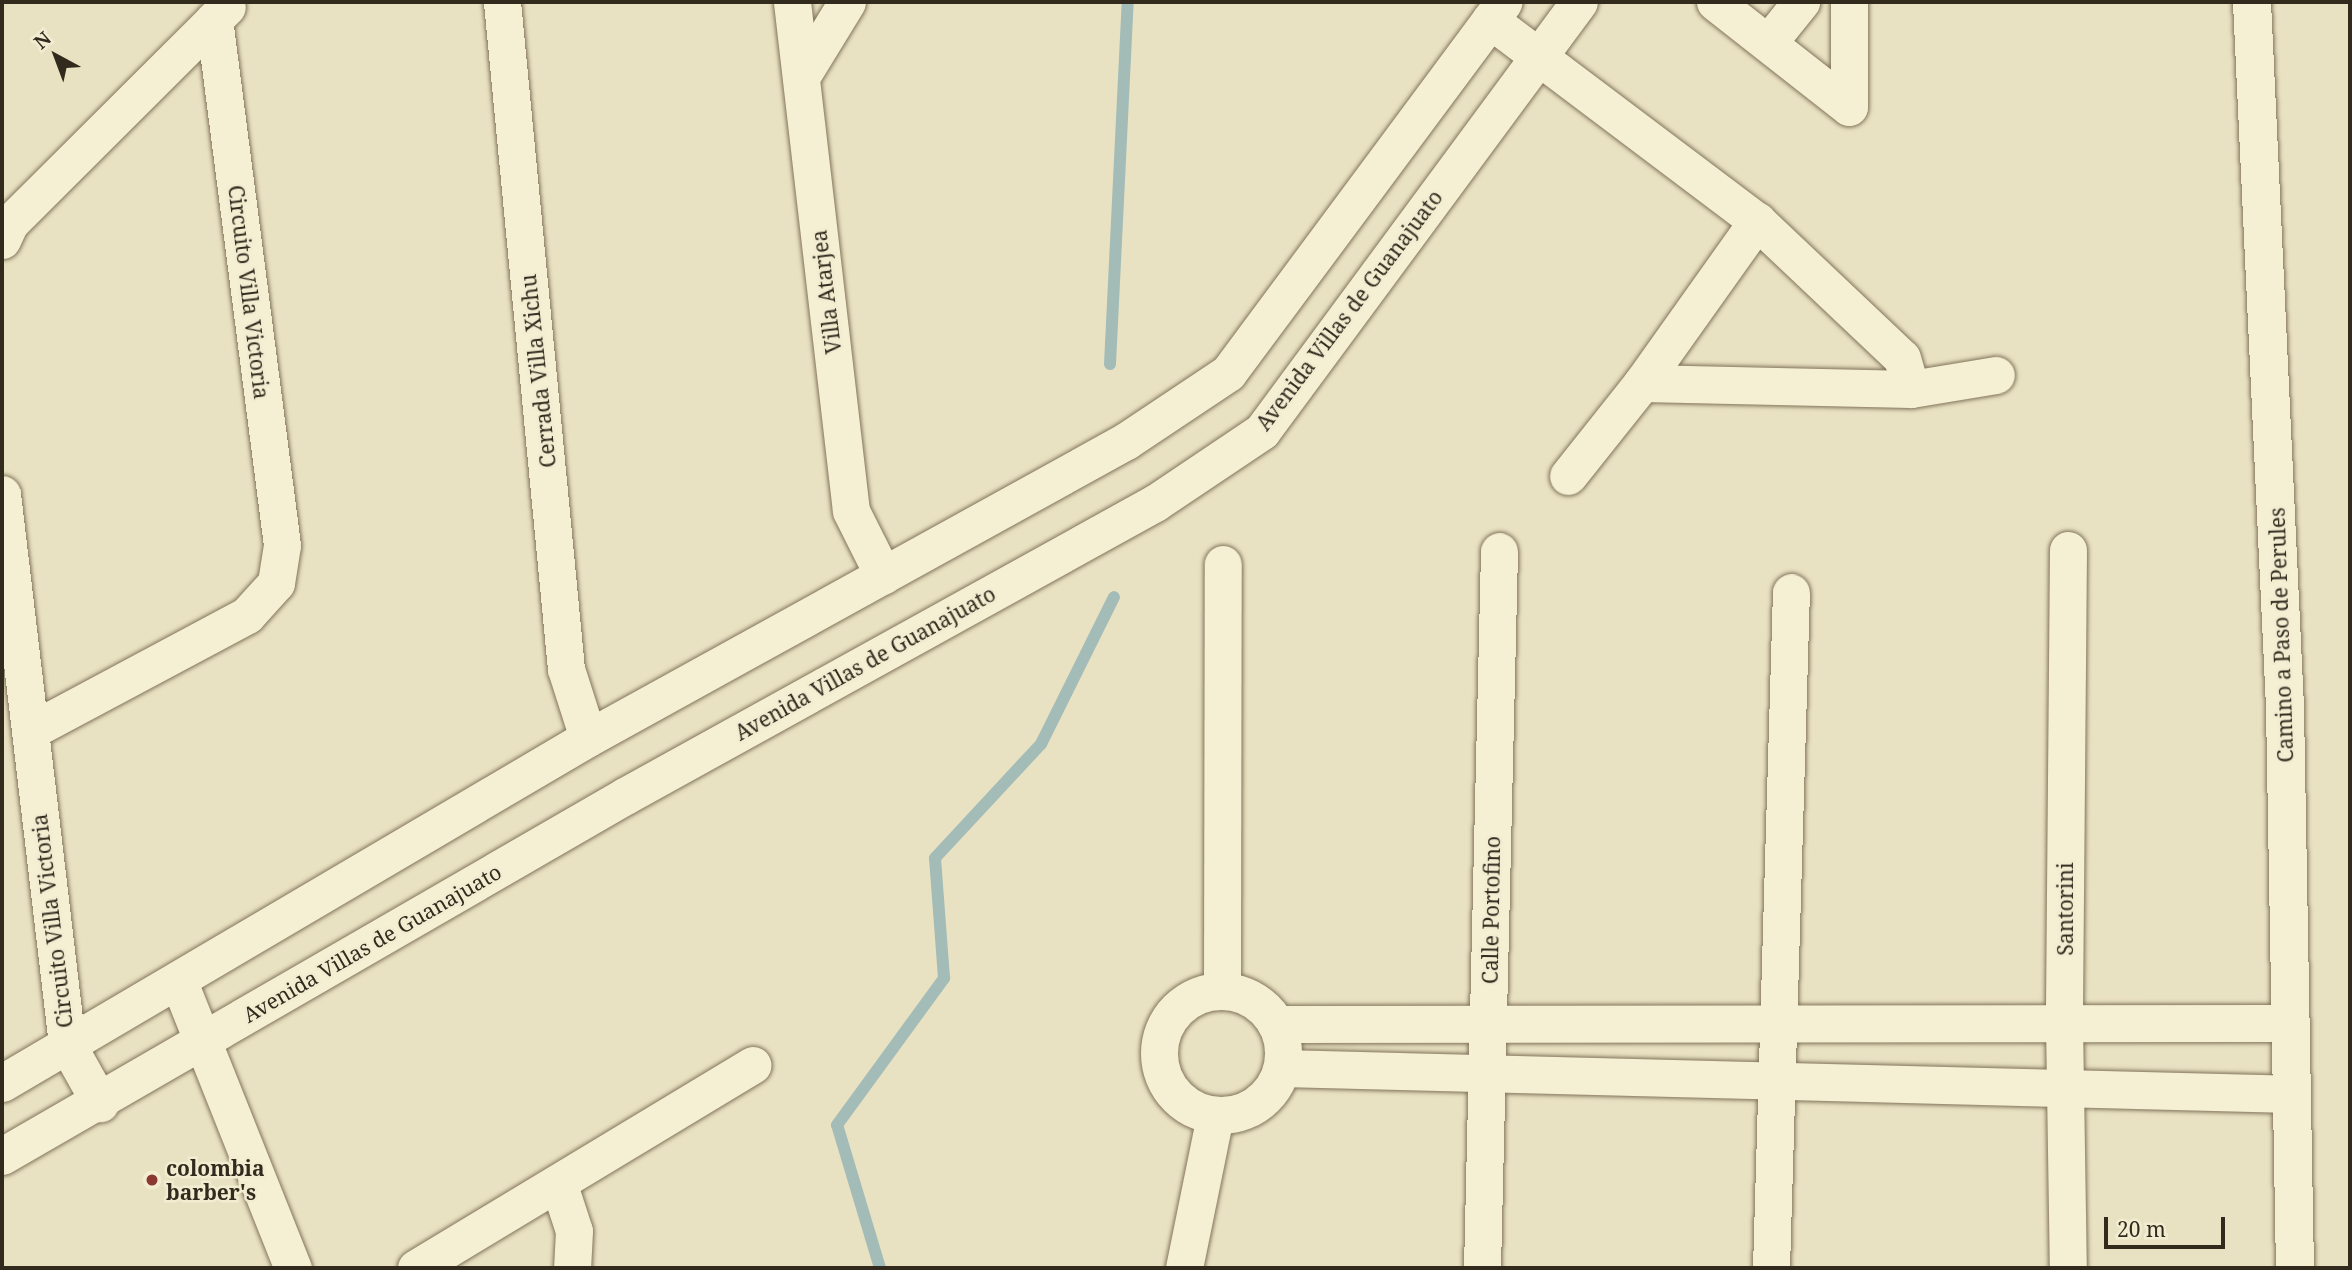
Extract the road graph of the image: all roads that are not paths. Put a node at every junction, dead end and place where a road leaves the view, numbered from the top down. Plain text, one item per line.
1 (502, 2) edge
2 (792, 2) edge
3 (847, 2) edge
4 (1579, 2) edge
5 (1714, 2) edge
6 (1801, 2) edge
7 (1849, 2) edge
8 (2252, 2) edge
9 (223, 10) edge
10 (1497, 11) edge
11 (1768, 43) junction
12 (1539, 56) junction
13 (801, 77) junction
14 (1757, 221) junction
15 (2, 240) edge
16 (1996, 375) dead end
17 (1642, 383) junction
18 (1912, 389) junction
19 (1568, 476) dead end
20 (2, 494) edge
21 (2068, 550) dead end
22 (1499, 551) dead end
23 (1223, 564) dead end
24 (883, 575) junction
25 (1791, 592) dead end
26 (30, 732) junction
27 (588, 738) junction
28 (179, 982) junction
29 (1222, 989) junction
30 (2064, 1023) junction
31 (2290, 1023) junction
32 (1278, 1024) junction
33 (1488, 1024) junction
34 (1780, 1024) junction
35 (202, 1042) junction
36 (67, 1044) junction
37 (753, 1065) dead end
38 (1282, 1068) junction
39 (1488, 1074) junction
40 (1777, 1080) junction
41 (2, 1083) edge
42 (2066, 1088) junction
43 (2292, 1094) junction
44 (100, 1103) junction
45 (1214, 1116) junction
46 (2, 1156) edge
47 (559, 1185) junction
48 (293, 1268) edge
49 (416, 1268) edge
50 (572, 1268) edge
51 (1184, 1268) edge
52 (1482, 1268) edge
53 (1771, 1268) edge
54 (2068, 1268) edge
55 (2295, 1268) edge

1 - 27 street, Cerrada Villa Xichu
2 - 13 street, Villa Atarjea
3 - 13 street
4 - 12 street, Avenida Villas de Guanajuato
5 - 11 street
6 - 11 street
7 - 11 street
8 - 31 street, Camino a Paso de Perules
9 - 15 street, Circuito Villa Victoria
9 - 26 street, Circuito Villa Victoria
10 - 12 street
10 - 24 street
12 - 14 street
12 - 35 street, Avenida Villas de Guanajuato
13 - 24 street, Villa Atarjea
14 - 17 street
14 - 18 street
16 - 18 street
17 - 18 street
17 - 19 street
20 - 26 street, Circuito Villa Victoria
21 - 30 street, Santorini
22 - 33 street, Calle Portofino
23 - 29 street
24 - 27 street
25 - 34 street
26 - 36 street, Circuito Villa Victoria
27 - 28 street
28 - 35 street
28 - 36 street
29 - 32 street
29 - 45 street
30 - 31 street
30 - 34 street
30 - 42 street, Santorini
31 - 43 street, Camino a Paso de Perules
32 - 33 street
32 - 38 street
33 - 34 street
33 - 39 street, Calle Portofino
34 - 40 street
35 - 44 street, Avenida Villas de Guanajuato
35 - 48 street
36 - 41 street
36 - 44 street, Circuito Villa Victoria
37 - 47 street
38 - 39 street
38 - 45 street
39 - 40 street
39 - 52 street, Calle Portofino
40 - 42 street
40 - 53 street
42 - 43 street
42 - 54 street, Santorini
43 - 55 street, Camino a Paso de Perules
44 - 46 street, Avenida Villas de Guanajuato
45 - 51 street
47 - 49 street
47 - 50 street

